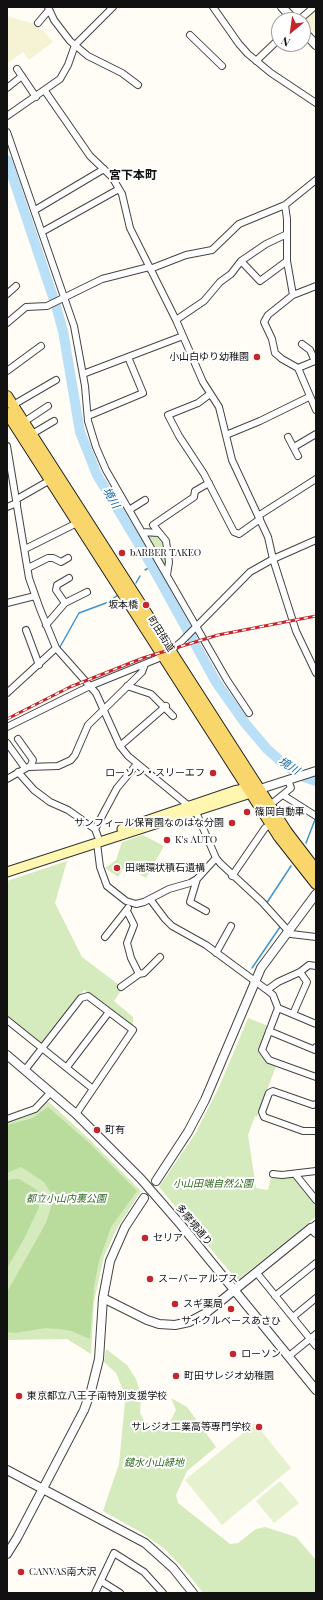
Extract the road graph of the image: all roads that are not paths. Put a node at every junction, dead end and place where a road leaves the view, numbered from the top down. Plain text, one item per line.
1 (113, 7) edge
2 (213, 7) edge
3 (48, 8) edge
4 (38, 23) dead end
5 (190, 35) dead end
6 (75, 45) junction
7 (271, 47) edge
8 (256, 61) junction
9 (222, 66) dead end
10 (17, 68) dead end
11 (22, 76) junction
12 (138, 85) dead end
13 (7, 88) edge
14 (46, 90) junction
15 (36, 97) junction
16 (316, 103) edge
17 (7, 116) edge
18 (7, 132) edge
19 (104, 169) junction
20 (316, 180) edge
21 (119, 189) junction
22 (284, 205) junction
23 (35, 210) junction
24 (42, 232) junction
25 (287, 234) junction
26 (241, 261) junction
27 (287, 261) junction
28 (149, 268) junction
29 (16, 286) dead end
30 (316, 286) edge
31 (7, 294) edge
32 (293, 295) junction
33 (64, 298) junction
34 (176, 320) junction
35 (7, 323) edge
36 (183, 336) junction
37 (302, 344) dead end
38 (41, 346) dead end
39 (128, 357) junction
40 (298, 368) junction
41 (7, 371) edge
42 (83, 374) junction
43 (56, 380) dead end
44 (210, 394) junction
45 (7, 396) edge
46 (309, 397) junction
47 (48, 406) dead end
48 (316, 410) edge
49 (13, 415) edge
50 (88, 416) junction
51 (54, 421) dead end
52 (32, 434) junction
53 (316, 434) edge
54 (226, 435) junction
55 (288, 437) dead end
56 (7, 446) edge
57 (294, 447) junction
58 (298, 456) dead end
59 (55, 478) junction
60 (316, 479) edge
61 (209, 483) junction
62 (145, 500) dead end
63 (17, 501) junction
64 (7, 506) edge
65 (129, 510) junction
66 (259, 518) junction
67 (82, 520) junction
68 (142, 532) junction
69 (160, 533) junction
70 (316, 540) edge
71 (25, 549) junction
72 (68, 558) dead end
73 (273, 559) junction
74 (28, 568) junction
75 (167, 575) junction
76 (69, 578) dead end
77 (87, 592) dead end
78 (35, 596) junction
79 (7, 603) edge
80 (65, 603) junction
81 (46, 625) junction
82 (196, 627) junction
83 (26, 630) dead end
84 (56, 648) junction
85 (168, 653) junction
86 (145, 664) junction
87 (39, 665) junction
88 (316, 673) edge
89 (90, 686) junction
90 (127, 686) junction
91 (8, 690) edge
92 (166, 706) junction
93 (103, 708) junction
94 (249, 713) dead end
95 (174, 716) dead end
96 (7, 727) edge
97 (18, 739) dead end
98 (7, 744) edge
99 (120, 746) junction
100 (137, 764) junction
101 (27, 768) junction
102 (316, 771) edge
103 (18, 772) junction
104 (7, 779) edge
105 (288, 780) junction
106 (253, 790) junction
107 (283, 795) junction
108 (270, 805) junction
109 (192, 809) junction
110 (315, 815) edge
111 (271, 824) junction
112 (96, 836) junction
113 (216, 858) junction
114 (7, 865) edge
115 (316, 870) edge
116 (7, 872) edge
117 (232, 876) junction
118 (198, 879) junction
119 (316, 884) edge
120 (316, 894) edge
121 (150, 899) junction
122 (131, 904) junction
123 (127, 911) junction
124 (206, 911) dead end
125 (231, 926) dead end
126 (287, 930) junction
127 (106, 937) dead end
128 (316, 937) edge
129 (216, 953) junction
130 (160, 957) dead end
131 (316, 966) edge
132 (300, 972) junction
133 (139, 974) junction
134 (255, 981) junction
135 (121, 986) dead end
136 (267, 990) junction
137 (278, 1008) junction
138 (109, 1012) junction
139 (293, 1014) junction
140 (7, 1020) edge
141 (316, 1024) edge
142 (269, 1031) junction
143 (316, 1047) edge
144 (42, 1048) junction
145 (7, 1055) edge
146 (67, 1067) junction
147 (25, 1070) junction
148 (316, 1077) edge
149 (93, 1089) junction
150 (51, 1092) junction
151 (316, 1104) edge
152 (76, 1114) junction
153 (7, 1119) edge
154 (316, 1131) edge
155 (316, 1171) edge
156 (273, 1174) dead end
157 (295, 1174) junction
158 (156, 1180) dead end
159 (144, 1198) dead end
160 (316, 1200) edge
161 (314, 1228) edge
162 (316, 1263) edge
163 (256, 1272) junction
164 (234, 1290) junction
165 (275, 1296) junction
166 (102, 1298) junction
167 (316, 1298) edge
168 (293, 1317) junction
169 (316, 1334) edge
170 (310, 1339) junction
171 (316, 1346) edge
172 (289, 1356) junction
173 (316, 1390) edge
174 (7, 1470) edge
175 (43, 1489) junction
176 (7, 1554) edge
177 (101, 1581) junction
178 (95, 1593) edge
179 (120, 1593) edge
180 (164, 1593) edge
181 (193, 1593) edge

1 - 6 street
2 - 8 street
3 - 4 street
3 - 6 street
5 - 9 street
6 - 12 street
6 - 14 street
7 - 8 street
8 - 16 street
10 - 11 street
11 - 13 street
11 - 15 street
14 - 15 street
14 - 19 street
15 - 17 street
18 - 23 street
19 - 21 street
19 - 23 street
20 - 22 street
21 - 24 street
21 - 28 street
22 - 25 street
22 - 28 street
23 - 24 street
24 - 33 street
25 - 26 street
25 - 27 street
26 - 27 street
26 - 34 street
27 - 32 street
28 - 33 street
28 - 34 street
29 - 31 street
30 - 32 street
32 - 40 street
33 - 35 street
33 - 42 street
34 - 36 street
36 - 39 street
36 - 44 street
37 - 40 street
38 - 41 street
39 - 42 street
39 - 50 street
40 - 46 street
42 - 50 street
43 - 49 street
44 - 54 street
44 - 61 street
45 - 49 main road, 町田街道
46 - 48 street
46 - 54 street
47 - 49 street
49 - 52 main road, 町田街道
49 - 59 main road, 町田街道
50 - 65 street
51 - 52 street
52 - 59 main road, 町田街道
53 - 57 street
54 - 66 street
55 - 57 street
56 - 63 street
57 - 58 street
59 - 63 street
59 - 67 main road, 町田街道
60 - 66 street
61 - 66 street
61 - 69 street
62 - 65 street
63 - 64 street
63 - 71 street
65 - 68 street
66 - 73 street
67 - 71 street
67 - 85 main road, 町田街道
68 - 69 street
68 - 75 street
69 - 75 street
70 - 73 street
71 - 74 street
72 - 74 street
73 - 82 street
73 - 88 street
74 - 78 street
75 - 82 street
76 - 80 street
77 - 80 street
78 - 79 street
78 - 81 street
80 - 81 street
81 - 84 street
82 - 85 street
82 - 94 street
83 - 87 street
84 - 87 street
84 - 89 street
85 - 86 street
85 - 106 main road, 町田街道
86 - 89 street
86 - 90 street
87 - 91 street
89 - 93 street
89 - 96 street
90 - 92 street
90 - 93 street
92 - 95 street
92 - 99 street
93 - 99 street
93 - 101 street
97 - 101 street
98 - 101 street
99 - 100 street
100 - 109 street
100 - 112 street
101 - 103 street
102 - 105 street
103 - 104 street
103 - 112 street
105 - 106 street
105 - 107 street
106 - 108 main road, 町田街道
106 - 109 main road
106 - 111 main road, 町田街道
107 - 108 street
107 - 110 street
108 - 115 main road, 町田街道
109 - 112 main road
109 - 113 street
111 - 117 street
111 - 119 main road, 町田街道
112 - 114 main road
112 - 116 main road
112 - 122 street
113 - 117 street
113 - 118 street
117 - 126 street
118 - 121 street
118 - 124 street
120 - 126 street
121 - 122 street
121 - 129 street
122 - 123 street
123 - 127 street
123 - 133 street
125 - 129 street
126 - 128 street
126 - 134 street
129 - 134 street
130 - 133 street
131 - 132 street
132 - 136 street
132 - 139 street
133 - 135 street
134 - 136 street
134 - 158 street
136 - 137 street
137 - 139 street
137 - 142 street
138 - 144 street
138 - 146 street
138 - 149 street
139 - 141 street
140 - 144 street
142 - 143 street
142 - 148 street
144 - 146 street
144 - 147 street
145 - 147 street, 多摩境通り
146 - 149 street
147 - 150 street, 多摩境通り
149 - 152 street
150 - 152 street, 多摩境通り
150 - 153 street
151 - 154 street
152 - 164 street, 多摩境通り
155 - 157 street
156 - 157 street
157 - 160 street
159 - 166 street
161 - 163 street
162 - 165 street
163 - 164 street
163 - 165 street
164 - 166 street
164 - 172 street, 多摩境通り
165 - 168 street
166 - 175 street
167 - 168 street
168 - 170 street
169 - 170 street
170 - 171 street
170 - 172 street
172 - 173 street, 多摩境通り
174 - 175 street
175 - 176 street
175 - 181 street
177 - 178 street
177 - 179 street
177 - 180 street

